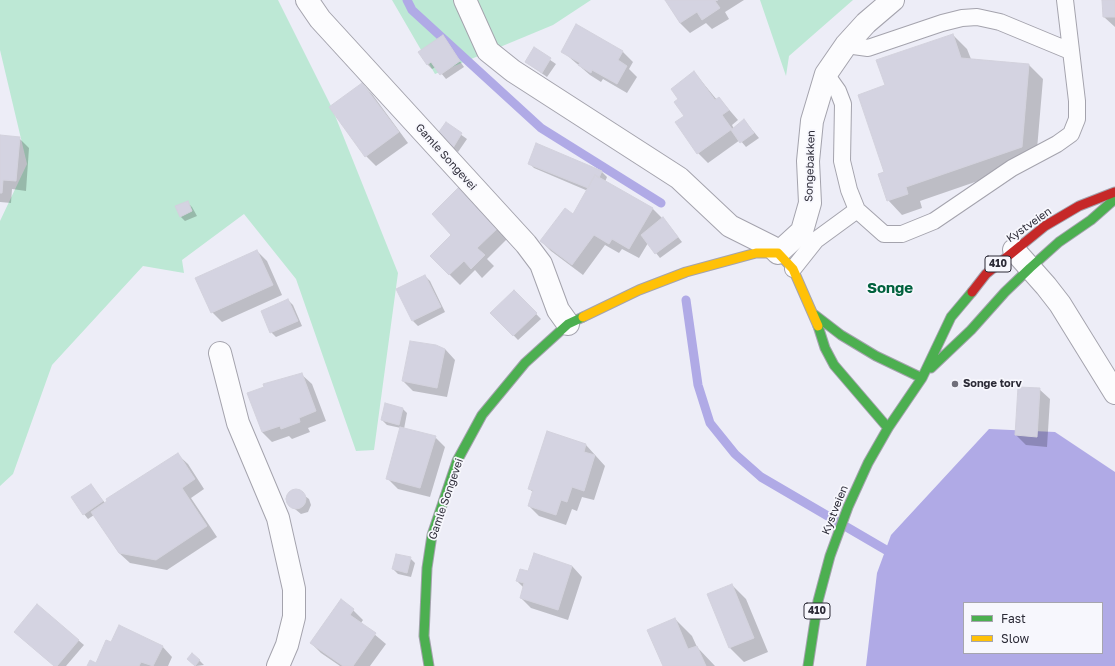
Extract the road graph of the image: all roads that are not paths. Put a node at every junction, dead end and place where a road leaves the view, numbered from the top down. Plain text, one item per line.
1 (307, 0) edge
2 (465, 0) edge
3 (893, 0) edge
4 (1065, 0) edge
5 (846, 46) junction
6 (1070, 51) junction
7 (826, 74) junction
8 (1115, 192) edge
9 (1115, 199) edge
10 (857, 210) junction
11 (1014, 250) junction
12 (778, 253) junction
13 (1030, 268) junction
14 (793, 269) junction
15 (815, 315) junction
16 (568, 324) junction
17 (220, 353) dead end
18 (922, 378) junction
19 (1115, 394) edge
20 (888, 428) junction
21 (278, 666) edge
22 (429, 666) edge
23 (808, 666) edge

1 - 16 street, Gamle Songevei
2 - 12 street
3 - 5 street, Songebakken
4 - 6 lane
5 - 6 lane
5 - 7 street, Songebakken
6 - 10 lane
7 - 10 lane
7 - 12 street, Songebakken
8 - 11 main road, Kystveien / 410
9 - 13 main road, Kystveien / 410
10 - 14 lane
11 - 13 street
11 - 18 main road, Kystveien / 410
12 - 14 main road
12 - 16 main road, Gamle Songevei
13 - 18 main road, Kystveien / 410
13 - 19 street
14 - 15 main road
15 - 18 main road
15 - 20 main road
16 - 22 main road, Gamle Songevei
17 - 21 street
18 - 20 main road, Kystveien / 410
20 - 23 main road, Kystveien / 410

